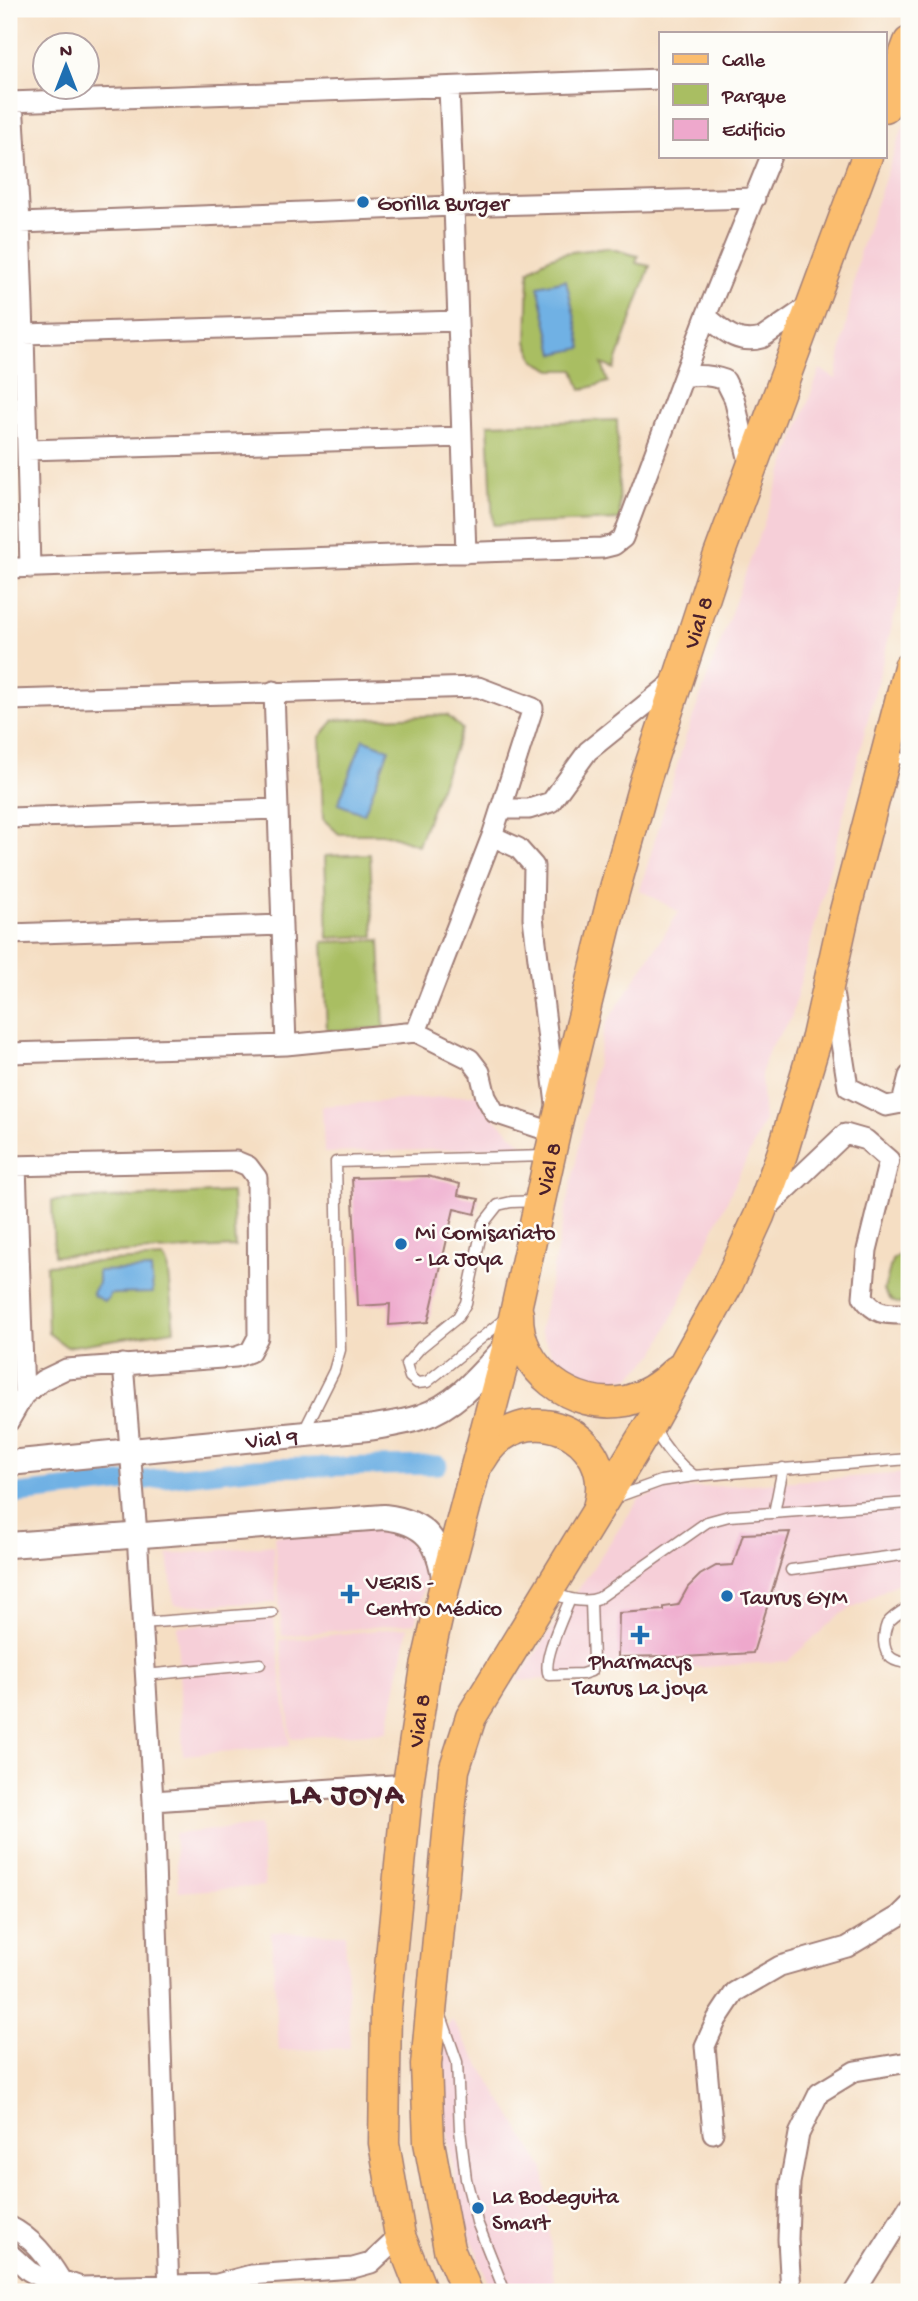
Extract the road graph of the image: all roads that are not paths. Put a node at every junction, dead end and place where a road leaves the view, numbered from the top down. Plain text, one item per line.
1 (908, 49) edge
2 (659, 79) edge
3 (449, 88) junction
4 (11, 102) edge
5 (886, 104) edge
6 (770, 158) edge
7 (866, 158) edge
8 (755, 198) junction
9 (454, 206) junction
10 (20, 223) junction
11 (810, 305) junction
12 (706, 316) junction
13 (458, 321) junction
14 (24, 334) junction
15 (684, 377) junction
16 (462, 438) junction
17 (28, 450) junction
18 (750, 467) junction
19 (466, 553) junction
20 (9, 568) edge
21 (30, 568) junction
22 (909, 667) edge
23 (677, 680) junction
24 (274, 691) junction
25 (9, 700) edge
26 (896, 749) edge
27 (278, 809) junction
28 (502, 809) junction
29 (9, 818) edge
30 (492, 836) junction
31 (282, 925) junction
32 (9, 934) edge
33 (831, 977) junction
34 (416, 1032) junction
35 (286, 1045) junction
36 (9, 1053) edge
37 (909, 1076) edge
38 (554, 1136) junction
39 (12, 1166) edge
40 (541, 1201) junction
41 (759, 1216) junction
42 (15, 1294) edge
43 (519, 1299) junction
44 (909, 1314) edge
45 (508, 1345) junction
46 (690, 1355) junction
47 (123, 1364) junction
48 (24, 1395) junction
49 (9, 1421) edge
50 (651, 1423) junction
51 (302, 1434) junction
52 (131, 1451) junction
53 (909, 1459) edge
54 (9, 1463) edge
55 (783, 1468) junction
56 (476, 1473) junction
57 (694, 1476) junction
58 (909, 1503) edge
59 (600, 1507) junction
60 (774, 1513) junction
61 (136, 1534) junction
62 (9, 1545) edge
63 (909, 1554) edge
64 (791, 1570) dead end
65 (445, 1584) junction
66 (559, 1595) junction
67 (592, 1601) junction
68 (909, 1606) edge
69 (272, 1614) dead end
70 (142, 1623) junction
71 (909, 1663) edge
72 (260, 1664) dead end
73 (145, 1675) junction
74 (408, 1784) junction
75 (153, 1801) junction
76 (909, 1906) edge
77 (432, 1995) junction
78 (909, 2062) edge
79 (713, 2133) dead end
80 (909, 2206) edge
81 (9, 2226) edge
82 (400, 2236) junction
83 (9, 2253) edge
84 (61, 2280) junction
85 (217, 2284) junction
86 (163, 2287) edge
87 (236, 2292) edge
88 (422, 2292) edge
89 (467, 2292) edge
90 (505, 2292) edge
91 (791, 2292) edge
92 (855, 2292) edge

1 - 5 main road
2 - 3 street
3 - 4 street
3 - 9 street
4 - 10 street
6 - 8 street
7 - 11 main road, Vial 8
8 - 9 street
8 - 12 street
9 - 10 street
9 - 13 street
10 - 14 street
11 - 12 street
11 - 18 main road, Vial 8
12 - 15 street
13 - 14 street
13 - 16 street
14 - 17 street
15 - 18 street
15 - 19 street
16 - 17 street
16 - 19 street
17 - 21 street
18 - 23 main road, Vial 8
19 - 21 street
20 - 21 street
22 - 26 main road, Vial 8
23 - 28 street
23 - 38 main road, Vial 8
24 - 25 street
24 - 27 street
24 - 28 street
26 - 33 main road, Vial 8
27 - 29 street
27 - 31 street
28 - 30 street
30 - 34 street
30 - 38 street
31 - 32 street
31 - 35 street
33 - 37 street
33 - 41 main road, Vial 8
34 - 35 street
34 - 38 street
35 - 36 street
38 - 40 main road, Vial 8
38 - 51 lane
39 - 42 street
39 - 47 street
40 - 43 main road, Vial 8
40 - 43 lane
41 - 44 street
41 - 46 main road, Vial 8
42 - 48 street
43 - 45 main road, Vial 8
43 - 46 main road
45 - 51 street, Vial 9
45 - 56 main road, Vial 8
46 - 50 main road, Vial 8
47 - 48 street
47 - 52 street
48 - 49 street
50 - 57 lane
50 - 59 main road, Vial 8
51 - 52 street, Vial 9
52 - 54 street, Vial 9
52 - 61 street
53 - 55 lane
55 - 57 lane
55 - 60 lane
56 - 59 main road
56 - 65 main road, Vial 8
57 - 59 lane
58 - 60 lane
59 - 66 main road, Vial 8
60 - 67 lane
61 - 62 street
61 - 65 street
61 - 70 street
63 - 64 lane
65 - 74 main road, Vial 8
66 - 67 lane
66 - 67 lane
66 - 77 main road, Vial 8
68 - 71 lane
69 - 70 lane
70 - 73 street
72 - 73 lane
73 - 75 street
74 - 75 street
74 - 82 main road, Vial 8
75 - 86 street
76 - 79 street
77 - 89 main road, Vial 8
77 - 90 lane
78 - 91 street
80 - 92 street
81 - 84 street
82 - 85 street
82 - 88 main road, Vial 8
83 - 84 street
84 - 86 street
85 - 86 street
85 - 87 street

